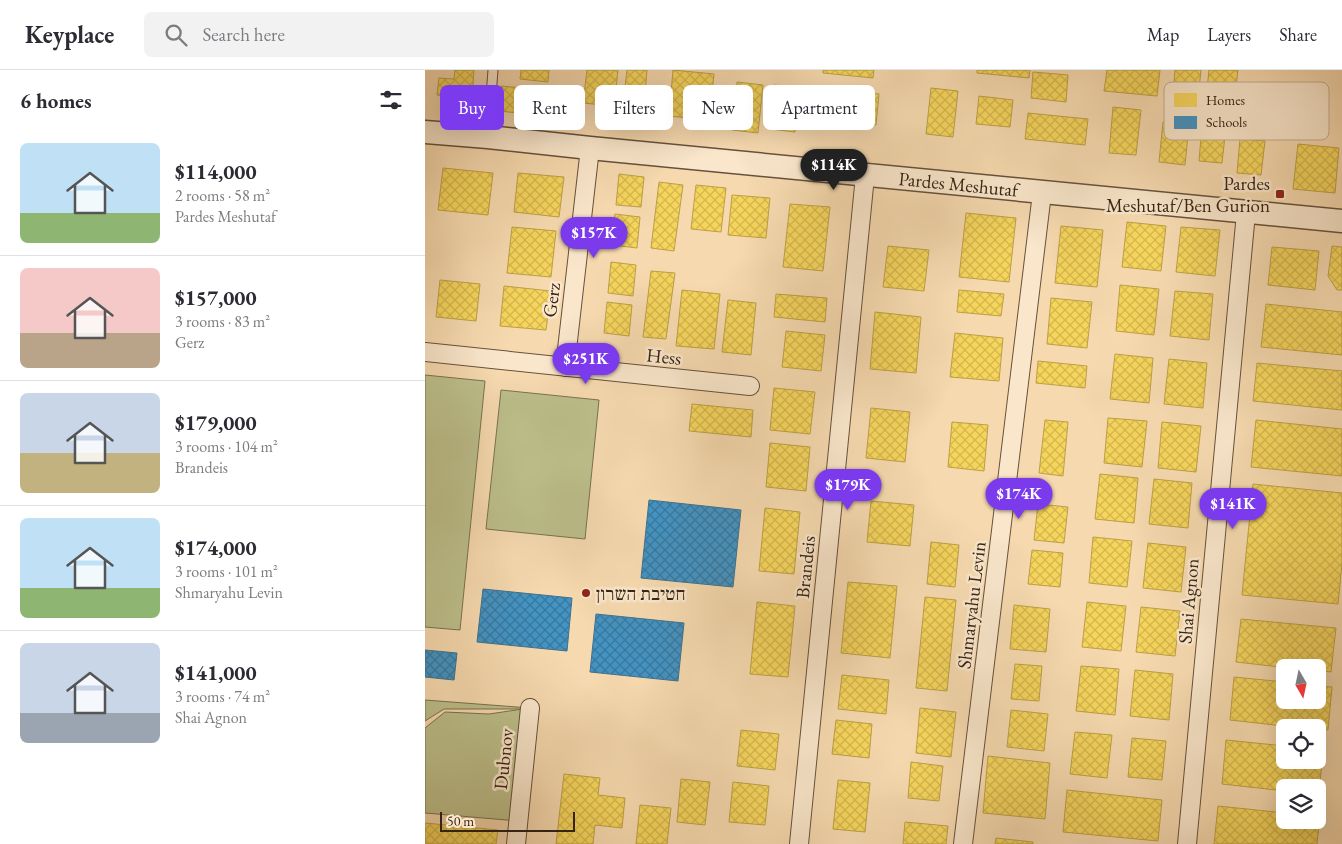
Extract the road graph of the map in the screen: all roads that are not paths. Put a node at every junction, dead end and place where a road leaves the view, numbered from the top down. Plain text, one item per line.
1 (493, 70) edge
2 (425, 132) edge
3 (487, 137) junction
4 (590, 148) junction
5 (865, 176) junction
6 (1042, 193) junction
7 (1246, 213) junction
8 (1342, 221) edge
9 (425, 352) edge
10 (565, 367) junction
11 (750, 386) dead end
12 (530, 708) dead end
13 (516, 844) edge
14 (799, 844) edge
15 (963, 844) edge
16 (1187, 844) edge

1 - 3 lane
2 - 3 street, Pardes Meshutaf
3 - 4 street, Pardes Meshutaf
4 - 5 street, Pardes Meshutaf
4 - 10 street, Gerz
5 - 6 street, Pardes Meshutaf
5 - 14 street, Brandeis
6 - 7 street, Pardes Meshutaf
6 - 15 street, Shmaryahu Levin
7 - 8 street, Pardes Meshutaf
7 - 16 street, Shai Agnon
9 - 10 street, Hess
10 - 11 street, Hess
12 - 13 street, Dubnov

